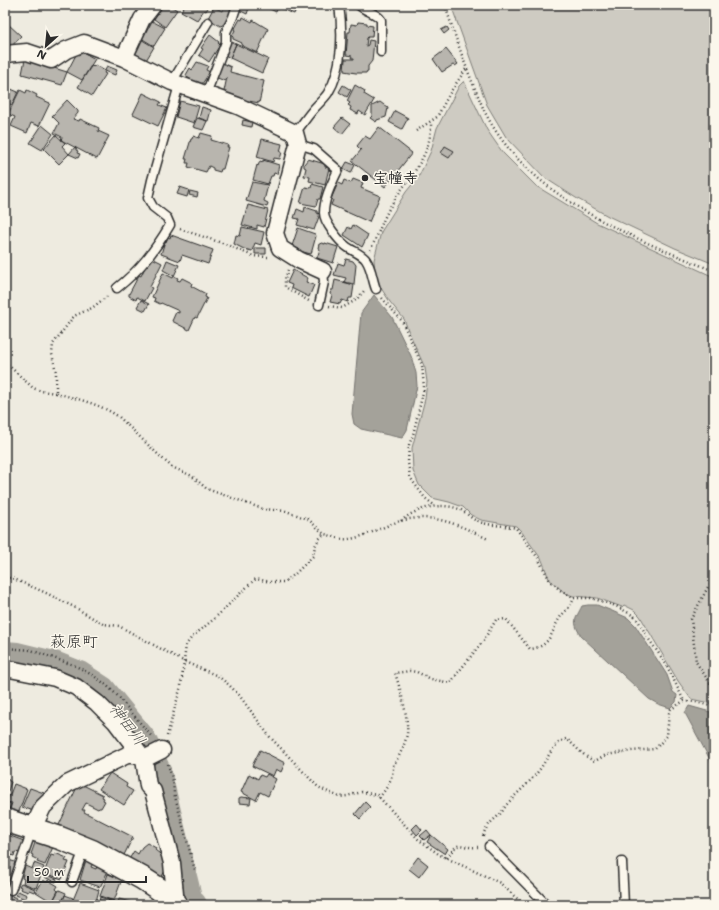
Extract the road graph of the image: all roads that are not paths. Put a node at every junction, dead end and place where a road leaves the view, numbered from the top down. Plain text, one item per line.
1 (153, 5) edge
2 (237, 5) edge
3 (347, 5) edge
4 (359, 5) edge
5 (339, 7) edge
6 (208, 22) dead end
7 (381, 52) dead end
8 (5, 54) edge
9 (124, 58) junction
10 (175, 84) junction
11 (206, 94) junction
12 (297, 139) junction
13 (323, 271) joint
14 (375, 285) road end
15 (117, 288) road end
16 (319, 305) road end
17 (5, 668) edge
18 (162, 750) road end
19 (142, 757) junction
20 (5, 820) edge
21 (32, 828) junction
22 (485, 845) road end
23 (85, 848) junction
24 (622, 862) dead end
25 (72, 882) dead end
26 (11, 890) dead end
27 (176, 905) edge
28 (546, 905) edge
29 (624, 905) edge

1 - 9 street
2 - 11 lane
3 - 5 lane
4 - 7 lane
5 - 12 lane
6 - 10 lane
8 - 9 street
9 - 10 street
10 - 11 street
10 - 15 lane
11 - 12 street
12 - 13 street
12 - 14 lane
13 - 16 lane
17 - 19 street
18 - 19 street
19 - 21 street
19 - 27 street
20 - 21 highway
21 - 23 highway
21 - 26 lane
22 - 28 lane
23 - 25 lane
23 - 27 highway
24 - 29 lane

